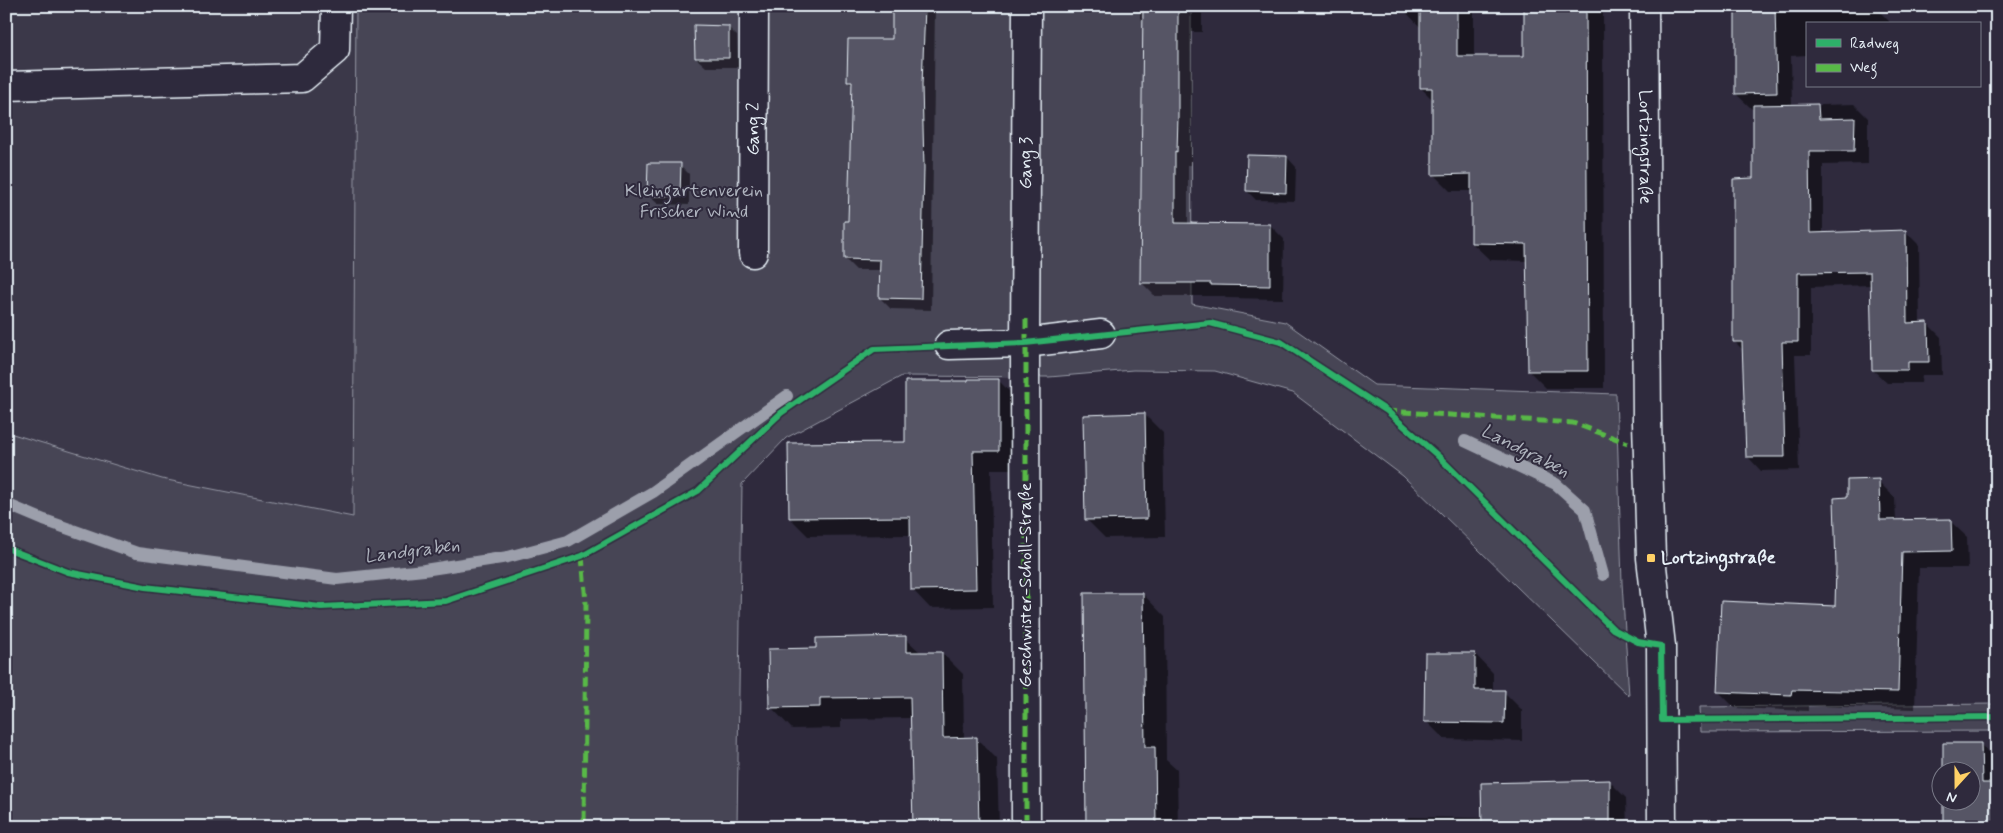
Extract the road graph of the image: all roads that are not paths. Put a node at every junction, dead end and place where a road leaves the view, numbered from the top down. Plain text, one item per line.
1 (336, 6) edge
2 (754, 6) edge
3 (1027, 6) edge
4 (1644, 6) edge
5 (6, 86) edge
6 (753, 253) dead end
7 (1026, 331) junction
8 (1101, 334) dead end
9 (949, 345) dead end
10 (1026, 827) edge
11 (1662, 827) edge

1 - 5 street
2 - 6 street, Gang 2
3 - 7 street, Gang 3
4 - 11 street, Lortzingstraße
7 - 8 street
7 - 9 street
7 - 10 street, Geschwister-Scholl-Straße

